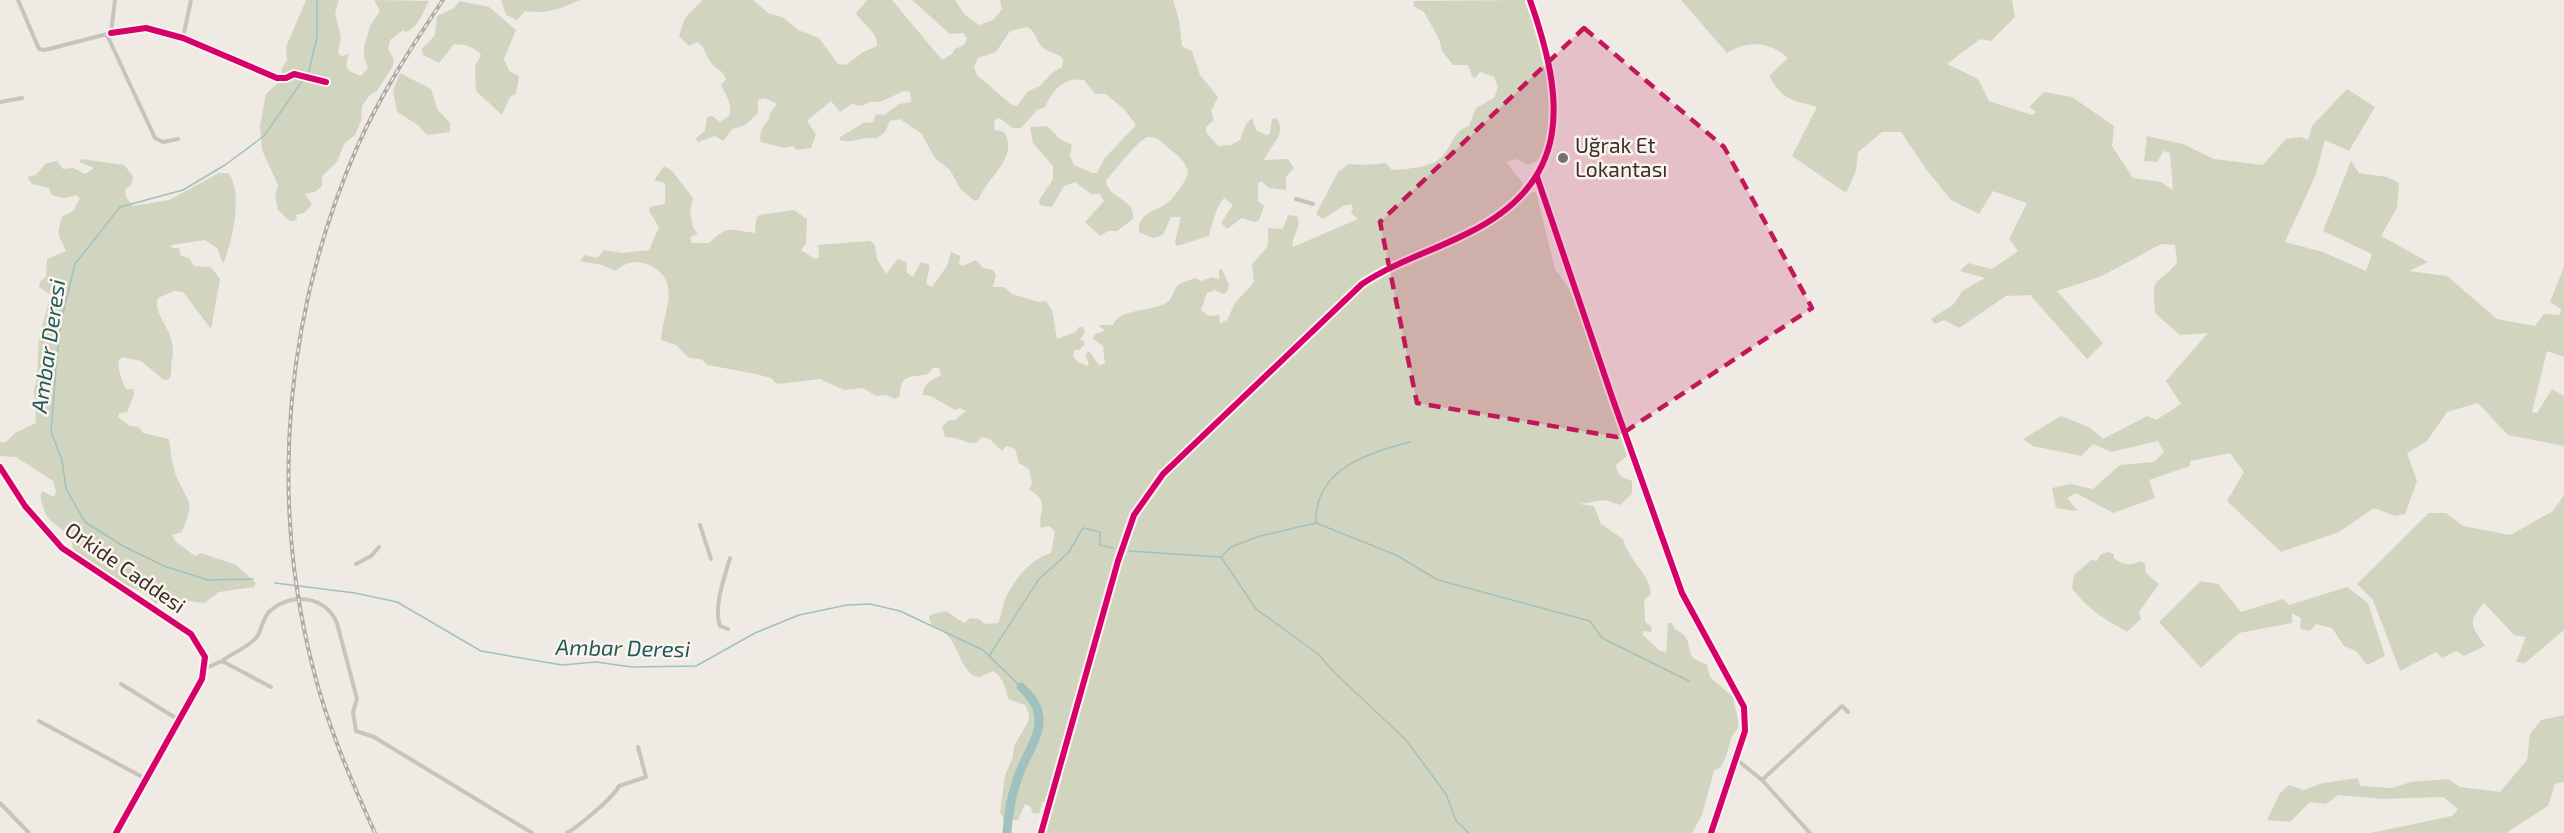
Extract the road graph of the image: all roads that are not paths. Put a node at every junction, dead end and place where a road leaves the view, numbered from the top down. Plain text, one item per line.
1 (18, 0) edge
2 (115, 0) edge
3 (191, 0) edge
4 (1530, 0) edge
5 (109, 34) junction
6 (183, 38) junction
7 (326, 82) dead end
8 (22, 98) dead end
9 (0, 102) edge
10 (178, 139) dead end
11 (1537, 177) junction
12 (1296, 199) dead end
13 (1313, 204) dead end
14 (0, 467) edge
15 (700, 525) dead end
16 (379, 547) dead end
17 (730, 558) dead end
18 (711, 559) dead end
19 (356, 564) dead end
20 (728, 629) dead end
21 (222, 662) junction
22 (206, 668) junction
23 (121, 684) dead end
24 (271, 687) dead end
25 (1848, 712) dead end
26 (180, 720) junction
27 (39, 721) dead end
28 (638, 747) dead end
29 (1735, 758) junction
30 (147, 780) junction
31 (1762, 780) junction
32 (0, 803) edge
33 (28, 833) edge
34 (117, 833) edge
35 (532, 833) edge
36 (567, 833) edge
37 (1041, 833) edge
38 (1712, 833) edge
39 (1810, 833) edge

1 - 5 street
2 - 5 street
3 - 6 street
4 - 11 street
5 - 6 street
5 - 10 street
6 - 7 street
8 - 9 street
11 - 29 street
11 - 37 street
12 - 13 street
14 - 22 street, Orkide Caddesi
15 - 18 street
16 - 19 street
17 - 20 street
21 - 22 street
21 - 24 street
21 - 35 street
22 - 26 street
23 - 26 street
25 - 31 street
26 - 30 street
27 - 30 street
28 - 36 street
29 - 31 street
29 - 38 street
30 - 34 street
31 - 39 street
32 - 33 street

